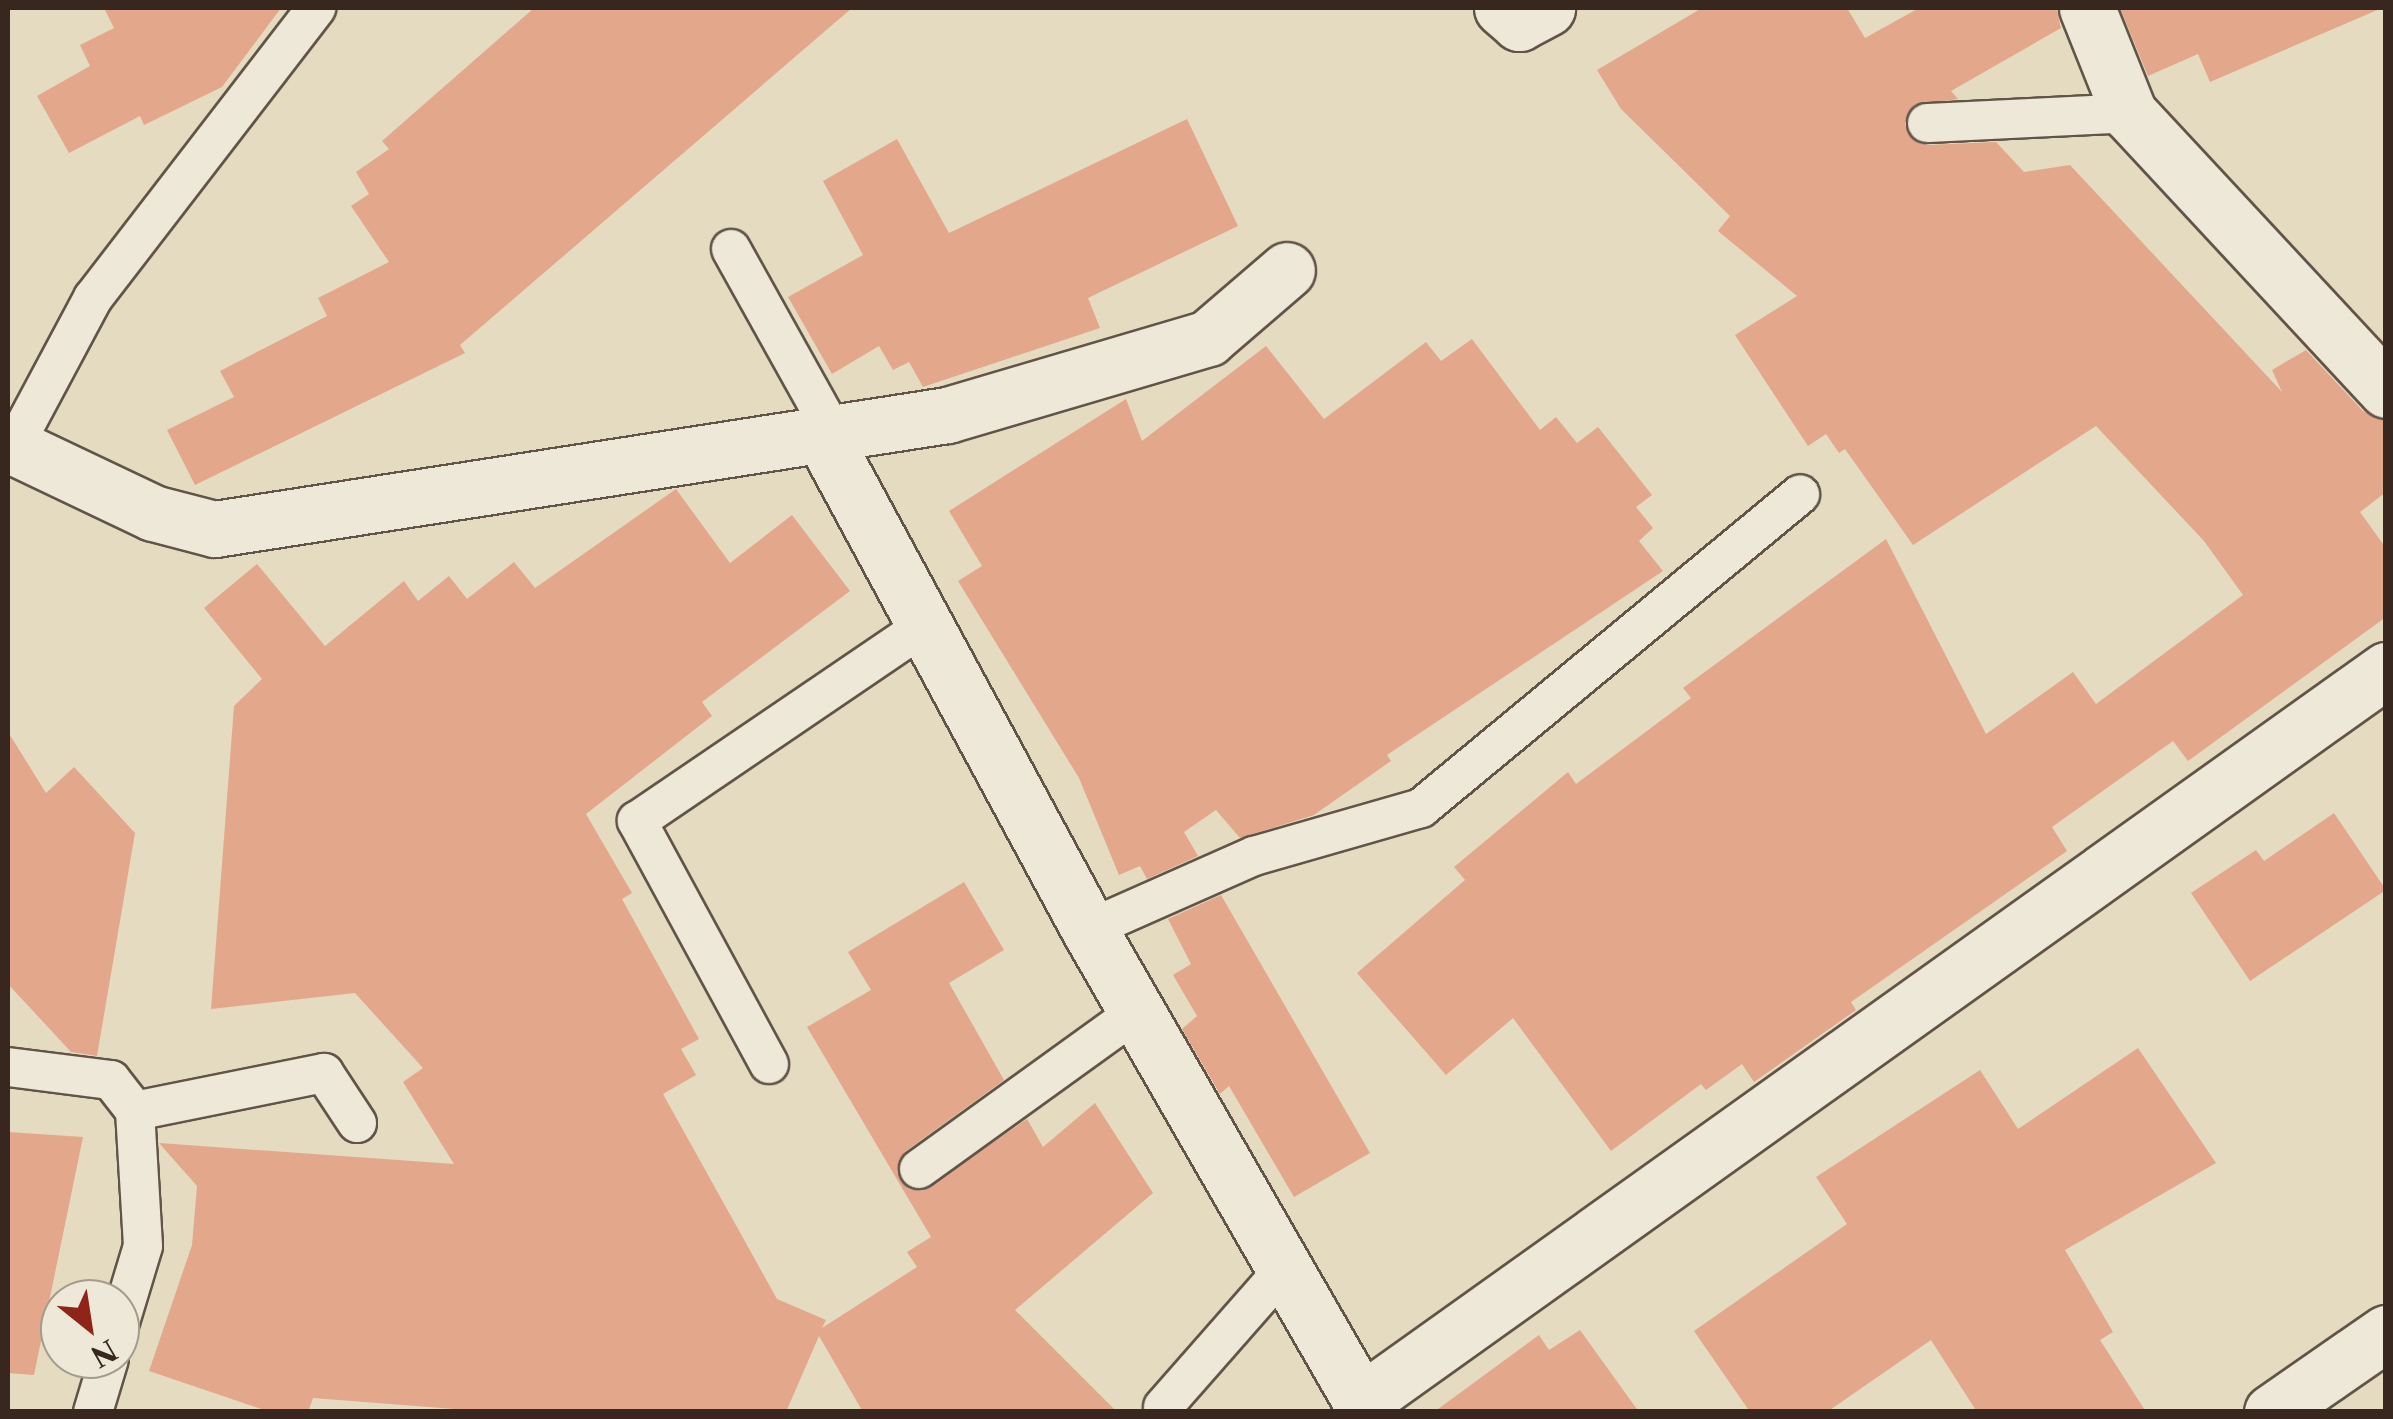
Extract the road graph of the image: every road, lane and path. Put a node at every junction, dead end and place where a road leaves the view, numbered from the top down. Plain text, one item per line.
1 (316, 8) edge
2 (1502, 8) edge
3 (1547, 8) edge
4 (2088, 8) edge
5 (2129, 113) junction
6 (1927, 124) dead end
7 (731, 249) dead end
8 (1287, 270) dead end
9 (2386, 390) edge
10 (827, 433) junction
11 (11, 445) edge
12 (1800, 495) dead end
13 (925, 625) junction
14 (2386, 670) edge
15 (1089, 929) junction
16 (1137, 1012) junction
17 (769, 1064) dead end
18 (8, 1066) edge
19 (135, 1111) junction
20 (357, 1123) dead end
21 (918, 1169) dead end
22 (1285, 1268) junction
23 (133, 1279) edge
24 (2386, 1333) edge
25 (103, 1379) edge
26 (1164, 1406) dead end
27 (1364, 1407) edge
28 (93, 1412) edge
29 (2272, 1412) edge

1 - 11 lane
2 - 3 street
4 - 5 street
5 - 6 lane
5 - 9 street
7 - 10 lane
8 - 10 street
10 - 11 street
10 - 13 street
12 - 15 lane
13 - 15 street
13 - 17 lane
14 - 27 street
15 - 16 street
16 - 21 lane
16 - 22 street
18 - 19 lane
19 - 20 lane
19 - 23 lane
22 - 26 lane
22 - 27 street
24 - 29 street
25 - 28 lane

